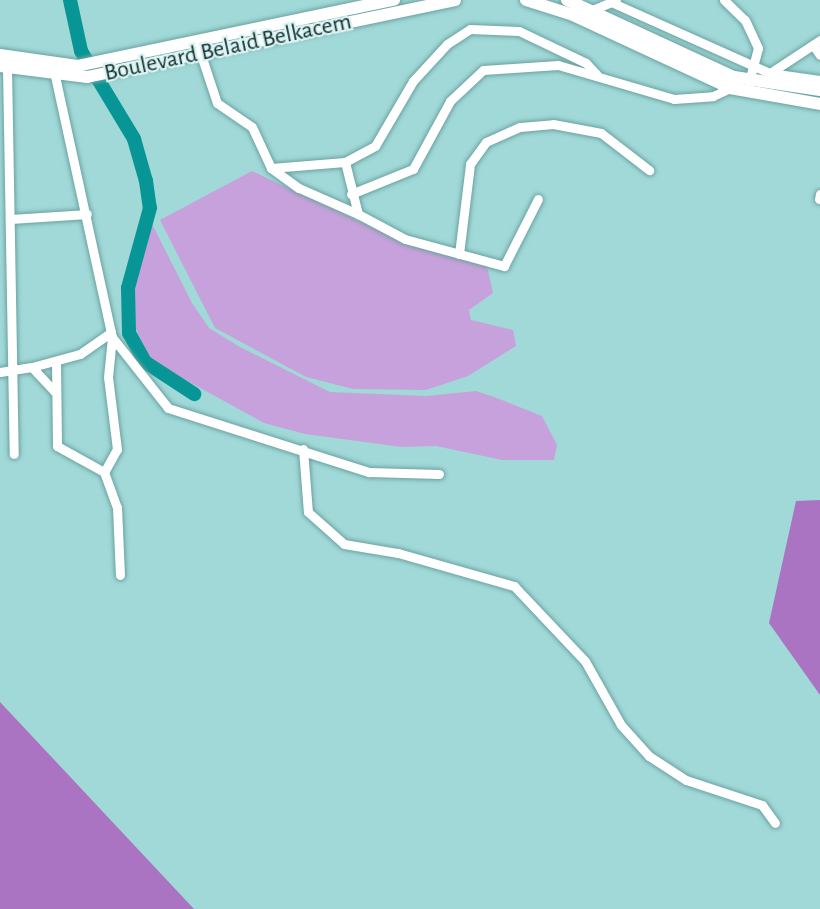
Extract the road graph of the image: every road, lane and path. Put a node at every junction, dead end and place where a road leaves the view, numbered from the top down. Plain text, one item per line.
1 (394, 0) edge
2 (455, 0) edge
3 (526, 0) edge
4 (567, 0) edge
5 (724, 0) edge
6 (613, 1) edge
7 (590, 11) junction
8 (816, 43) edge
9 (199, 49) junction
10 (0, 55) edge
11 (820, 55) edge
12 (755, 66) junction
13 (4, 67) edge
14 (92, 72) junction
15 (770, 74) junction
16 (597, 75) junction
17 (55, 76) junction
18 (820, 80) edge
19 (749, 81) junction
20 (730, 87) junction
21 (820, 90) edge
22 (820, 104) edge
23 (4, 127) edge
24 (345, 162) junction
25 (271, 168) junction
26 (649, 170) dead end
27 (351, 194) junction
28 (538, 199) dead end
29 (0, 212) edge
30 (87, 214) junction
31 (358, 214) junction
32 (11, 215) junction
33 (459, 254) junction
34 (11, 301) junction
35 (0, 303) edge
36 (111, 334) junction
37 (56, 362) junction
38 (32, 367) junction
39 (11, 369) junction
40 (0, 372) edge
41 (55, 392) junction
42 (303, 449) junction
43 (14, 454) dead end
44 (104, 471) junction
45 (439, 474) dead end
46 (120, 575) dead end
47 (775, 823) dead end

1 - 9 main road, Boulevard Belaid Belkacem
2 - 9 main road, Boulevard Belaid Belkacem
3 - 20 main road
4 - 7 main road
5 - 12 street
6 - 7 street
6 - 12 street
7 - 19 main road
8 - 11 street
8 - 15 street
9 - 14 main road, Boulevard Belaid Belkacem
9 - 25 street
10 - 14 main road, Boulevard Belaid Belkacem
12 - 15 street
12 - 19 street
13 - 17 main road, Boulevard Belaid Belkacem
13 - 23 street
14 - 17 main road, Boulevard Belaid Belkacem
15 - 18 street
16 - 20 street
16 - 24 street
16 - 27 street
17 - 30 street
19 - 21 main road
20 - 22 main road
23 - 32 street
24 - 25 street
24 - 27 street
25 - 31 street
26 - 33 street
27 - 31 street
28 - 33 street
29 - 32 street
30 - 32 street
30 - 36 street
31 - 33 street
32 - 34 street
34 - 35 street
34 - 39 street
36 - 37 street
36 - 42 street
36 - 44 street
37 - 38 street
37 - 41 street
38 - 39 street
38 - 41 street
39 - 40 street
39 - 43 street
41 - 44 street
42 - 45 street
42 - 47 street
44 - 46 street

